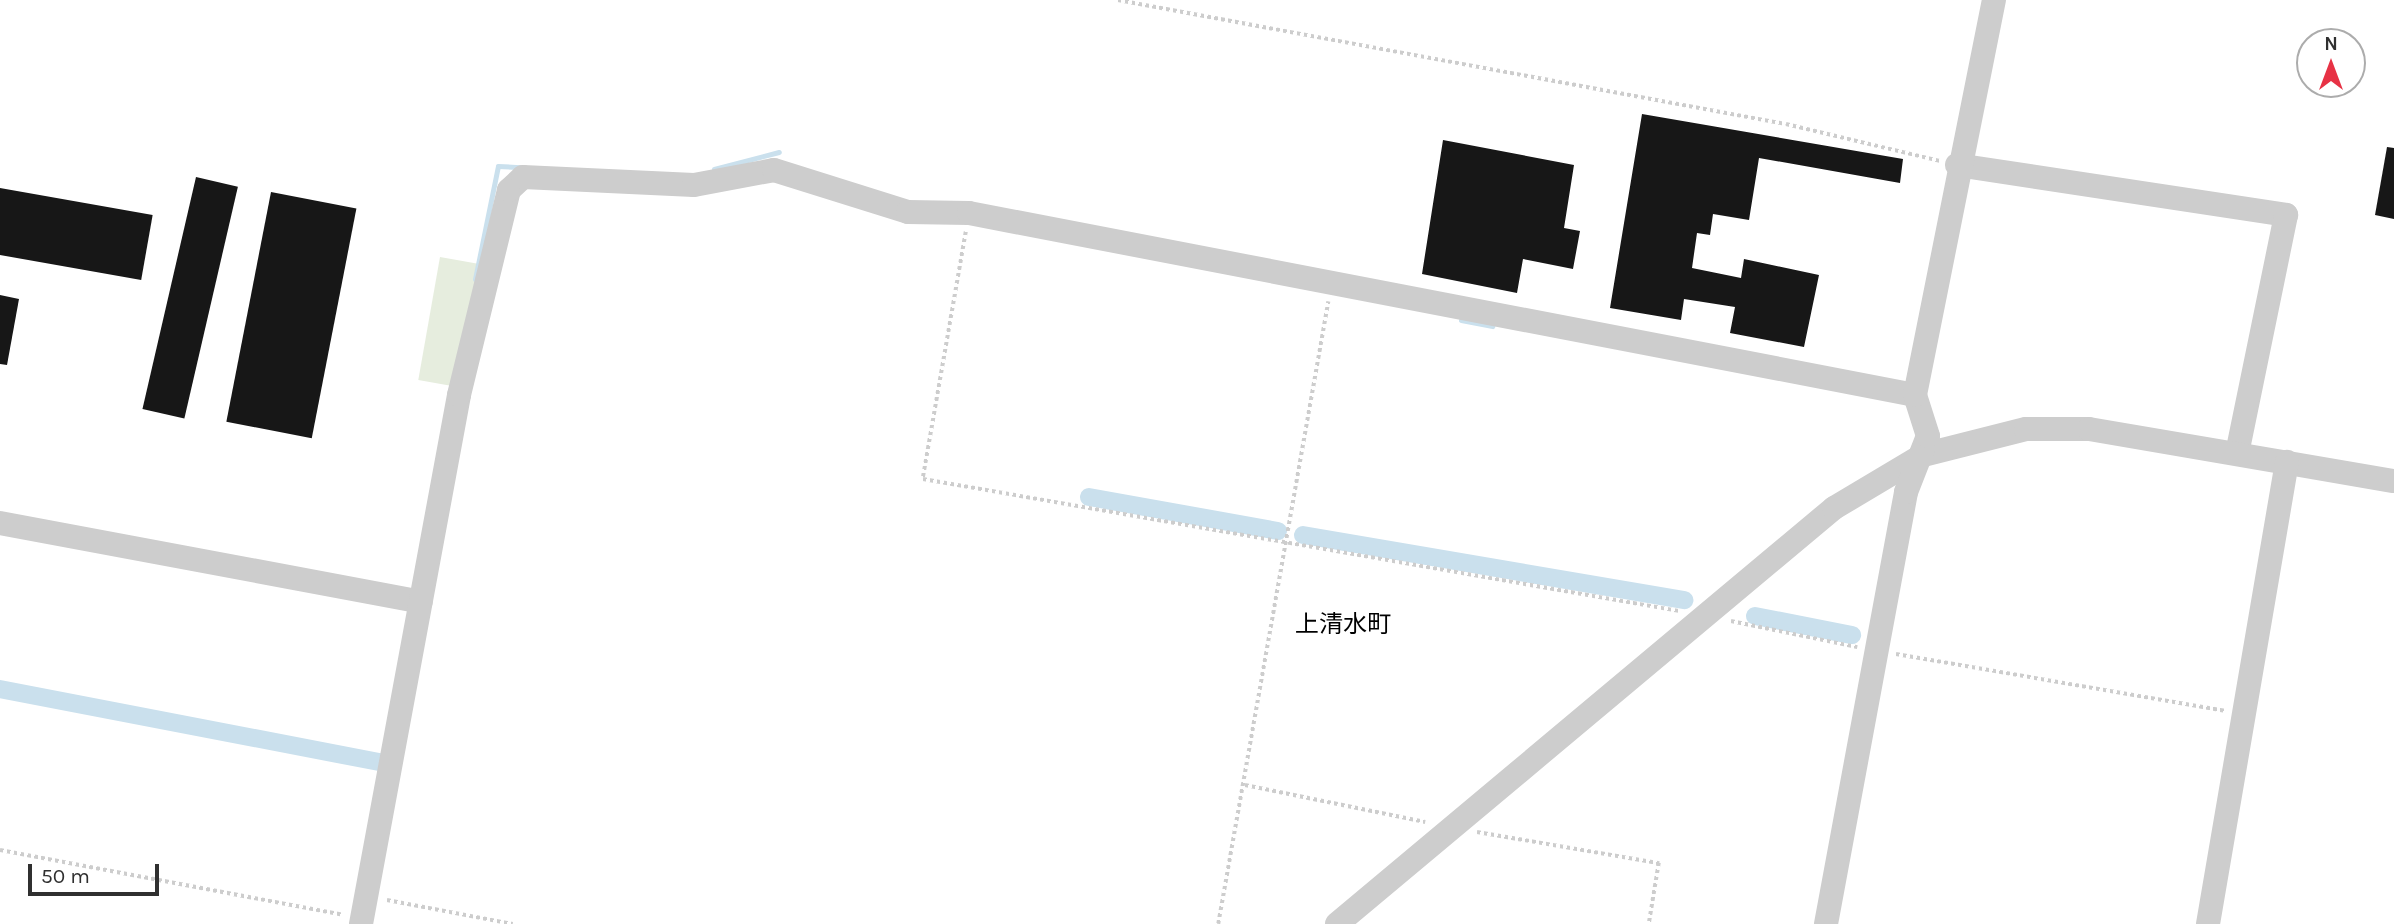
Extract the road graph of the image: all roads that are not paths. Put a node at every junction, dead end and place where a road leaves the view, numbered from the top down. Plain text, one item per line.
1 (1994, 0) edge
2 (1957, 165) junction
3 (1916, 396) junction
4 (1926, 445) junction
5 (2237, 453) junction
6 (2287, 462) junction
7 (2394, 481) edge
8 (0, 523) edge
9 (421, 602) junction
10 (364, 913) edge
11 (1337, 924) edge
12 (1825, 924) edge
13 (2208, 924) edge

1 - 2 street
2 - 3 street
2 - 5 street
3 - 4 street
3 - 9 street
4 - 5 street
4 - 11 street
4 - 12 street
5 - 6 street
6 - 7 street
6 - 13 street
8 - 9 street
9 - 10 street

